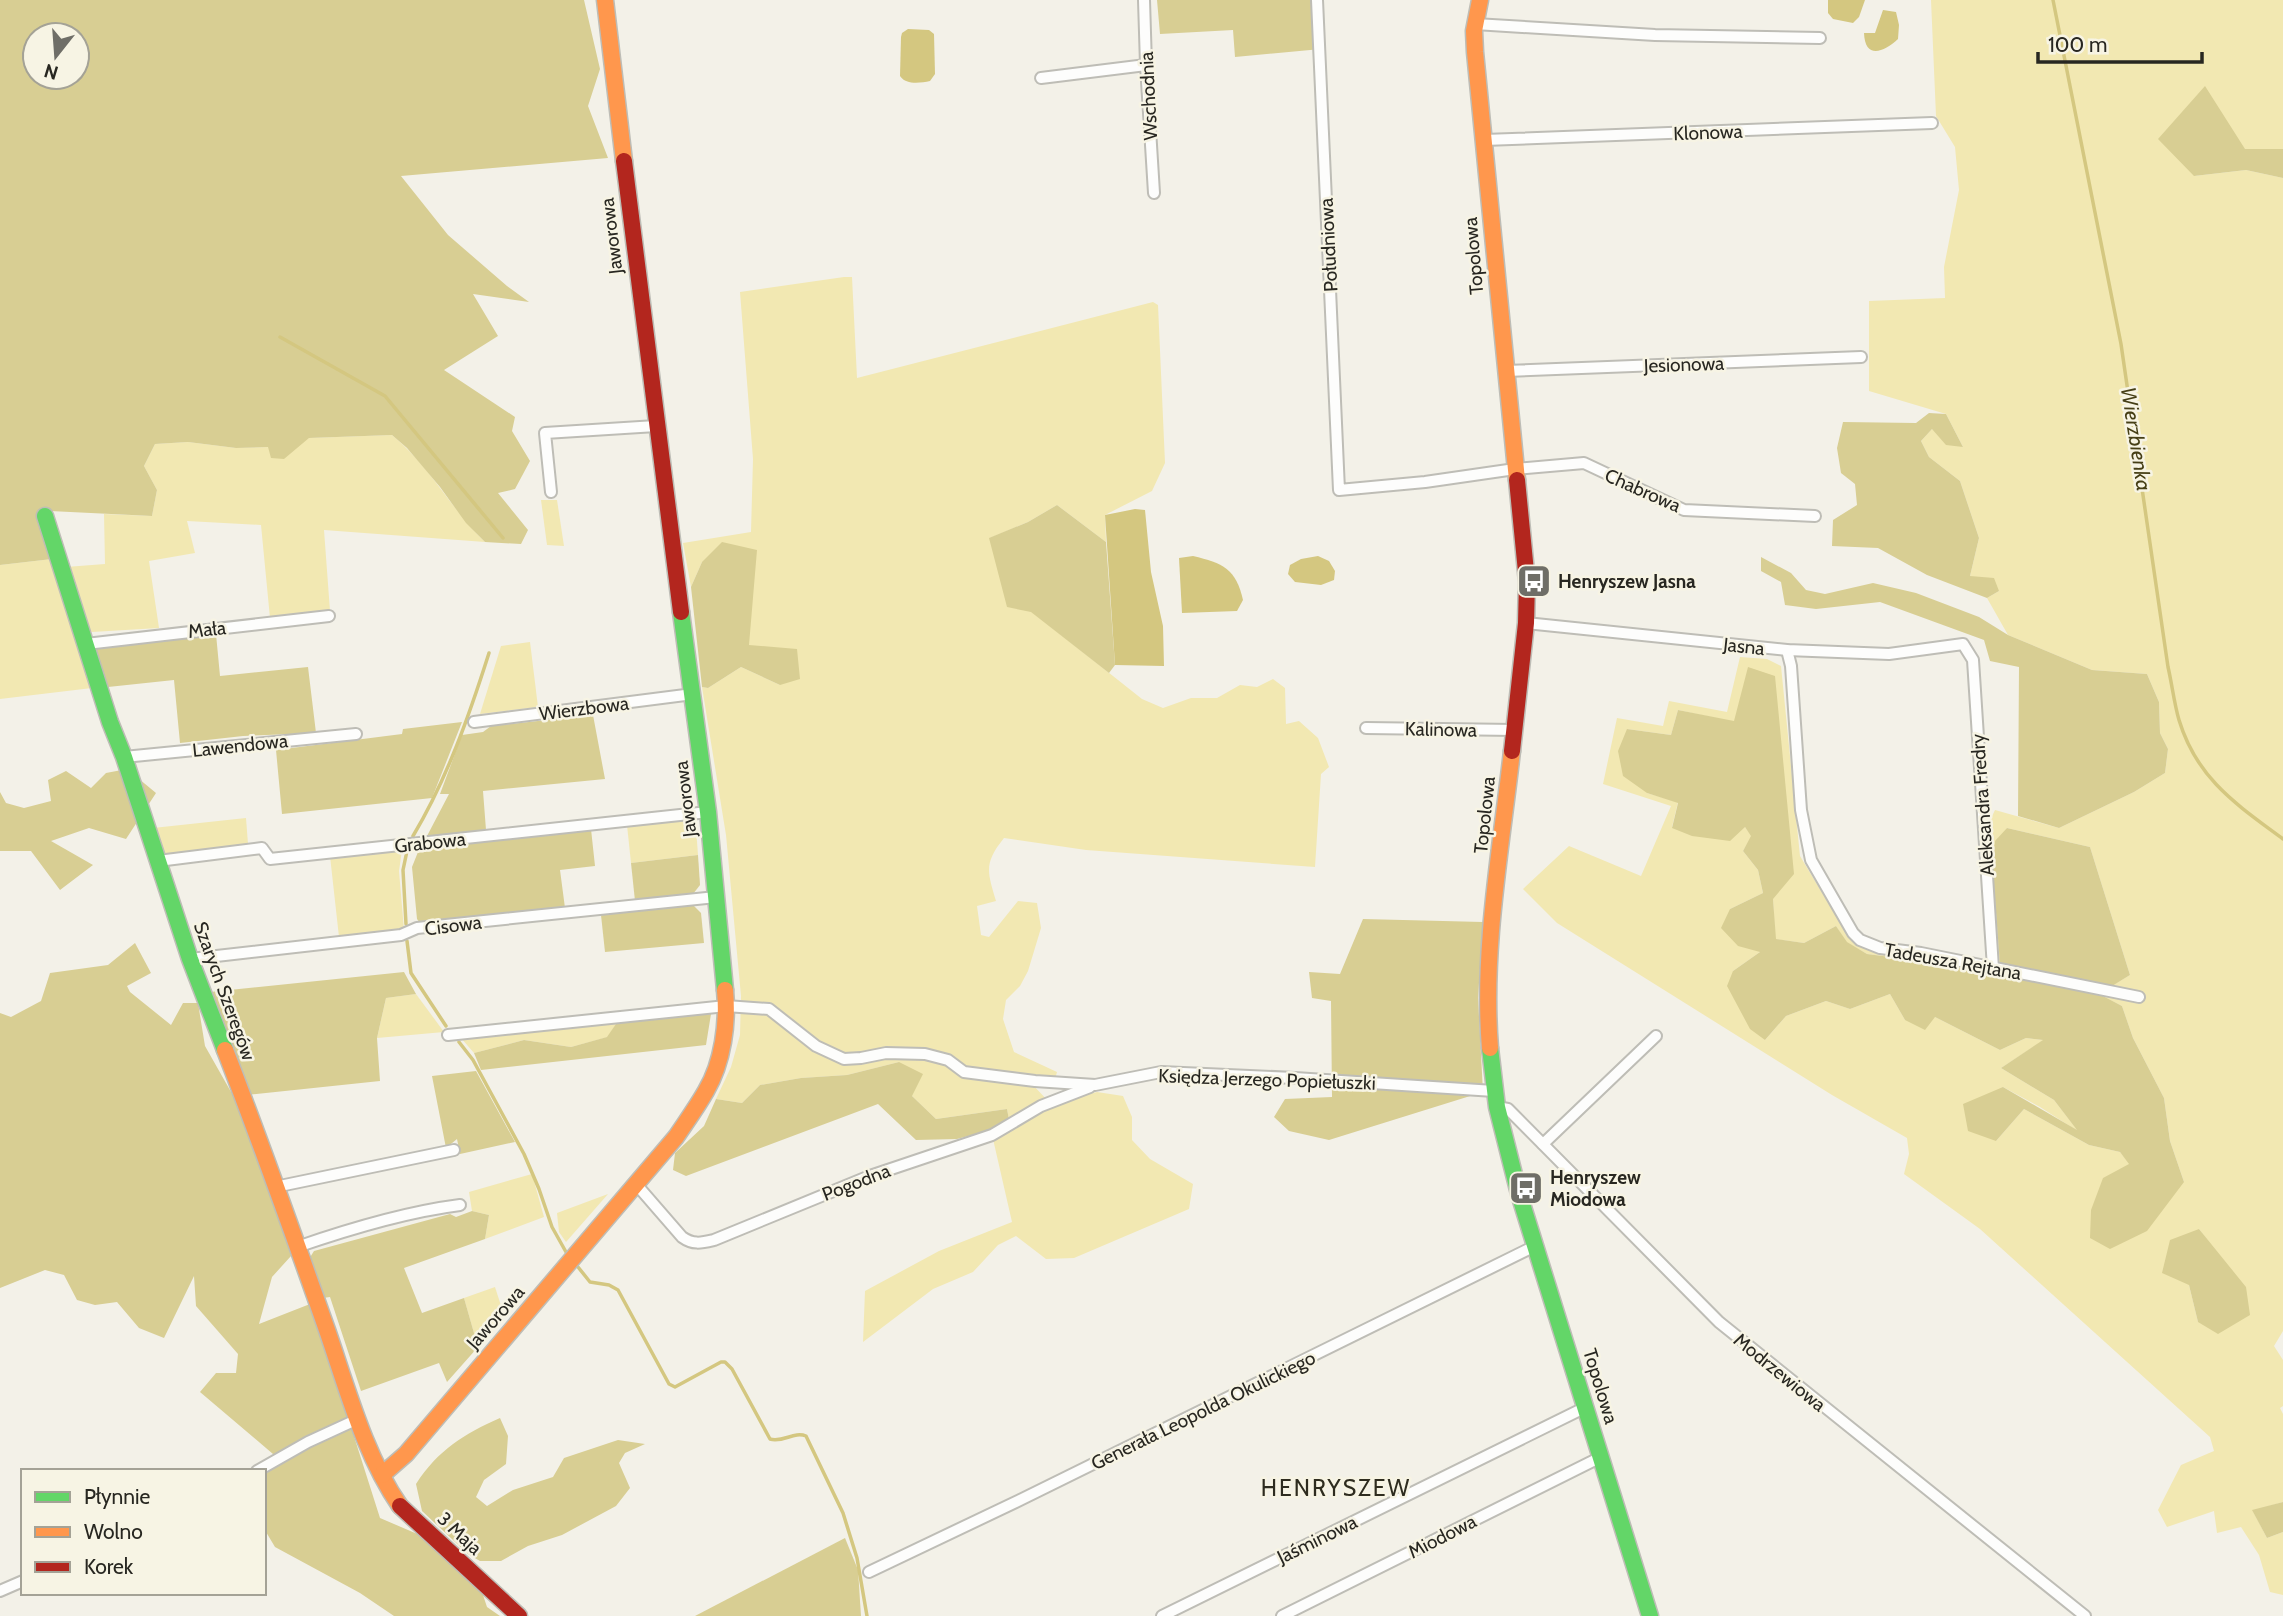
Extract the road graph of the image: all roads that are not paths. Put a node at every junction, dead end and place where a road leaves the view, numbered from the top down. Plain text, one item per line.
1 (605, 0) edge
2 (1144, 0) edge
3 (1317, 0) edge
4 (1480, 0) edge
5 (1475, 24) junction
6 (1819, 38) dead end
7 (1146, 65) junction
8 (1041, 78) dead end
9 (1932, 123) dead end
10 (1484, 140) junction
11 (1154, 193) dead end
12 (1861, 357) dead end
13 (1506, 371) junction
14 (656, 426) junction
15 (1515, 469) junction
16 (551, 492) dead end
17 (45, 516) dead end
18 (1815, 516) dead end
19 (329, 616) dead end
20 (1527, 623) junction
21 (86, 643) junction
22 (1962, 644) joint
23 (1787, 650) junction
24 (693, 694) junction
25 (474, 722) dead end
26 (1366, 728) dead end
27 (1515, 730) junction
28 (356, 734) dead end
29 (124, 757) junction
30 (708, 813) junction
31 (158, 861) junction
32 (716, 897) junction
33 (190, 959) junction
34 (1993, 968) junction
35 (2139, 998) dead end
36 (726, 1006) junction
37 (449, 1035) dead end
38 (1656, 1036) dead end
39 (1095, 1086) junction
40 (1495, 1099) junction
41 (1543, 1144) junction
42 (454, 1150) dead end
43 (636, 1184) junction
44 (275, 1187) junction
45 (460, 1205) dead end
46 (1535, 1246) junction
47 (297, 1247) junction
48 (1586, 1407) junction
49 (358, 1419) junction
50 (1601, 1457) junction
51 (261, 1469) edge
52 (382, 1475) junction
53 (869, 1572) dead end
54 (21, 1582) edge
55 (0, 1591) edge
56 (1648, 1615) edge
57 (519, 1616) edge
58 (1161, 1616) edge
59 (1283, 1616) edge
60 (2085, 1616) edge

1 - 14 street, Jaworowa
2 - 7 street, Wschodnia
3 - 15 street, Południowa
4 - 5 street, Topolowa
5 - 6 street
5 - 10 street, Topolowa
7 - 8 street
7 - 11 street, Wschodnia
9 - 10 street, Klonowa
10 - 13 street, Topolowa
12 - 13 street, Jesionowa
13 - 15 street, Topolowa
14 - 16 street
14 - 24 street, Jaworowa
15 - 18 street, Chabrowa
15 - 20 street, Topolowa
17 - 21 street, Szarych Szeregów
19 - 21 street, Mała
20 - 23 street, Jasna
20 - 27 street, Topolowa
21 - 29 street, Szarych Szeregów
22 - 23 street, Jasna
22 - 34 street, Aleksandra Fredry
23 - 34 street, Tadeusza Rejtana
24 - 25 street, Wierzbowa
24 - 30 street, Jaworowa
26 - 27 street, Kalinowa
27 - 40 street, Topolowa
28 - 29 street, Lawendowa
29 - 31 street, Szarych Szeregów
30 - 31 street, Grabowa
30 - 32 street, Jaworowa
31 - 33 street, Szarych Szeregów
32 - 33 street, Cisowa
32 - 36 street, Jaworowa
33 - 44 street, Szarych Szeregów
34 - 35 street, Tadeusza Rejtana
36 - 37 street, Księdza Jerzego Popiełuszki
36 - 39 street, Księdza Jerzego Popiełuszki
36 - 43 street, Jaworowa
38 - 41 street
39 - 40 street, Księdza Jerzego Popiełuszki
39 - 43 street, Pogodna
40 - 41 street, Modrzewiowa
40 - 46 street, Topolowa
41 - 60 street, Modrzewiowa
42 - 44 street
43 - 52 street, Jaworowa
44 - 47 street, Szarych Szeregów
45 - 47 street
46 - 48 street, Topolowa
46 - 53 street, Generała Leopolda Okulickiego
47 - 49 street, Szarych Szeregów
48 - 50 street, Topolowa
48 - 58 street, Jaśminowa
49 - 51 street
49 - 52 street, Szarych Szeregów
50 - 56 street, Topolowa
50 - 59 street, Miodowa
52 - 57 street, 3 Maja
54 - 55 street

